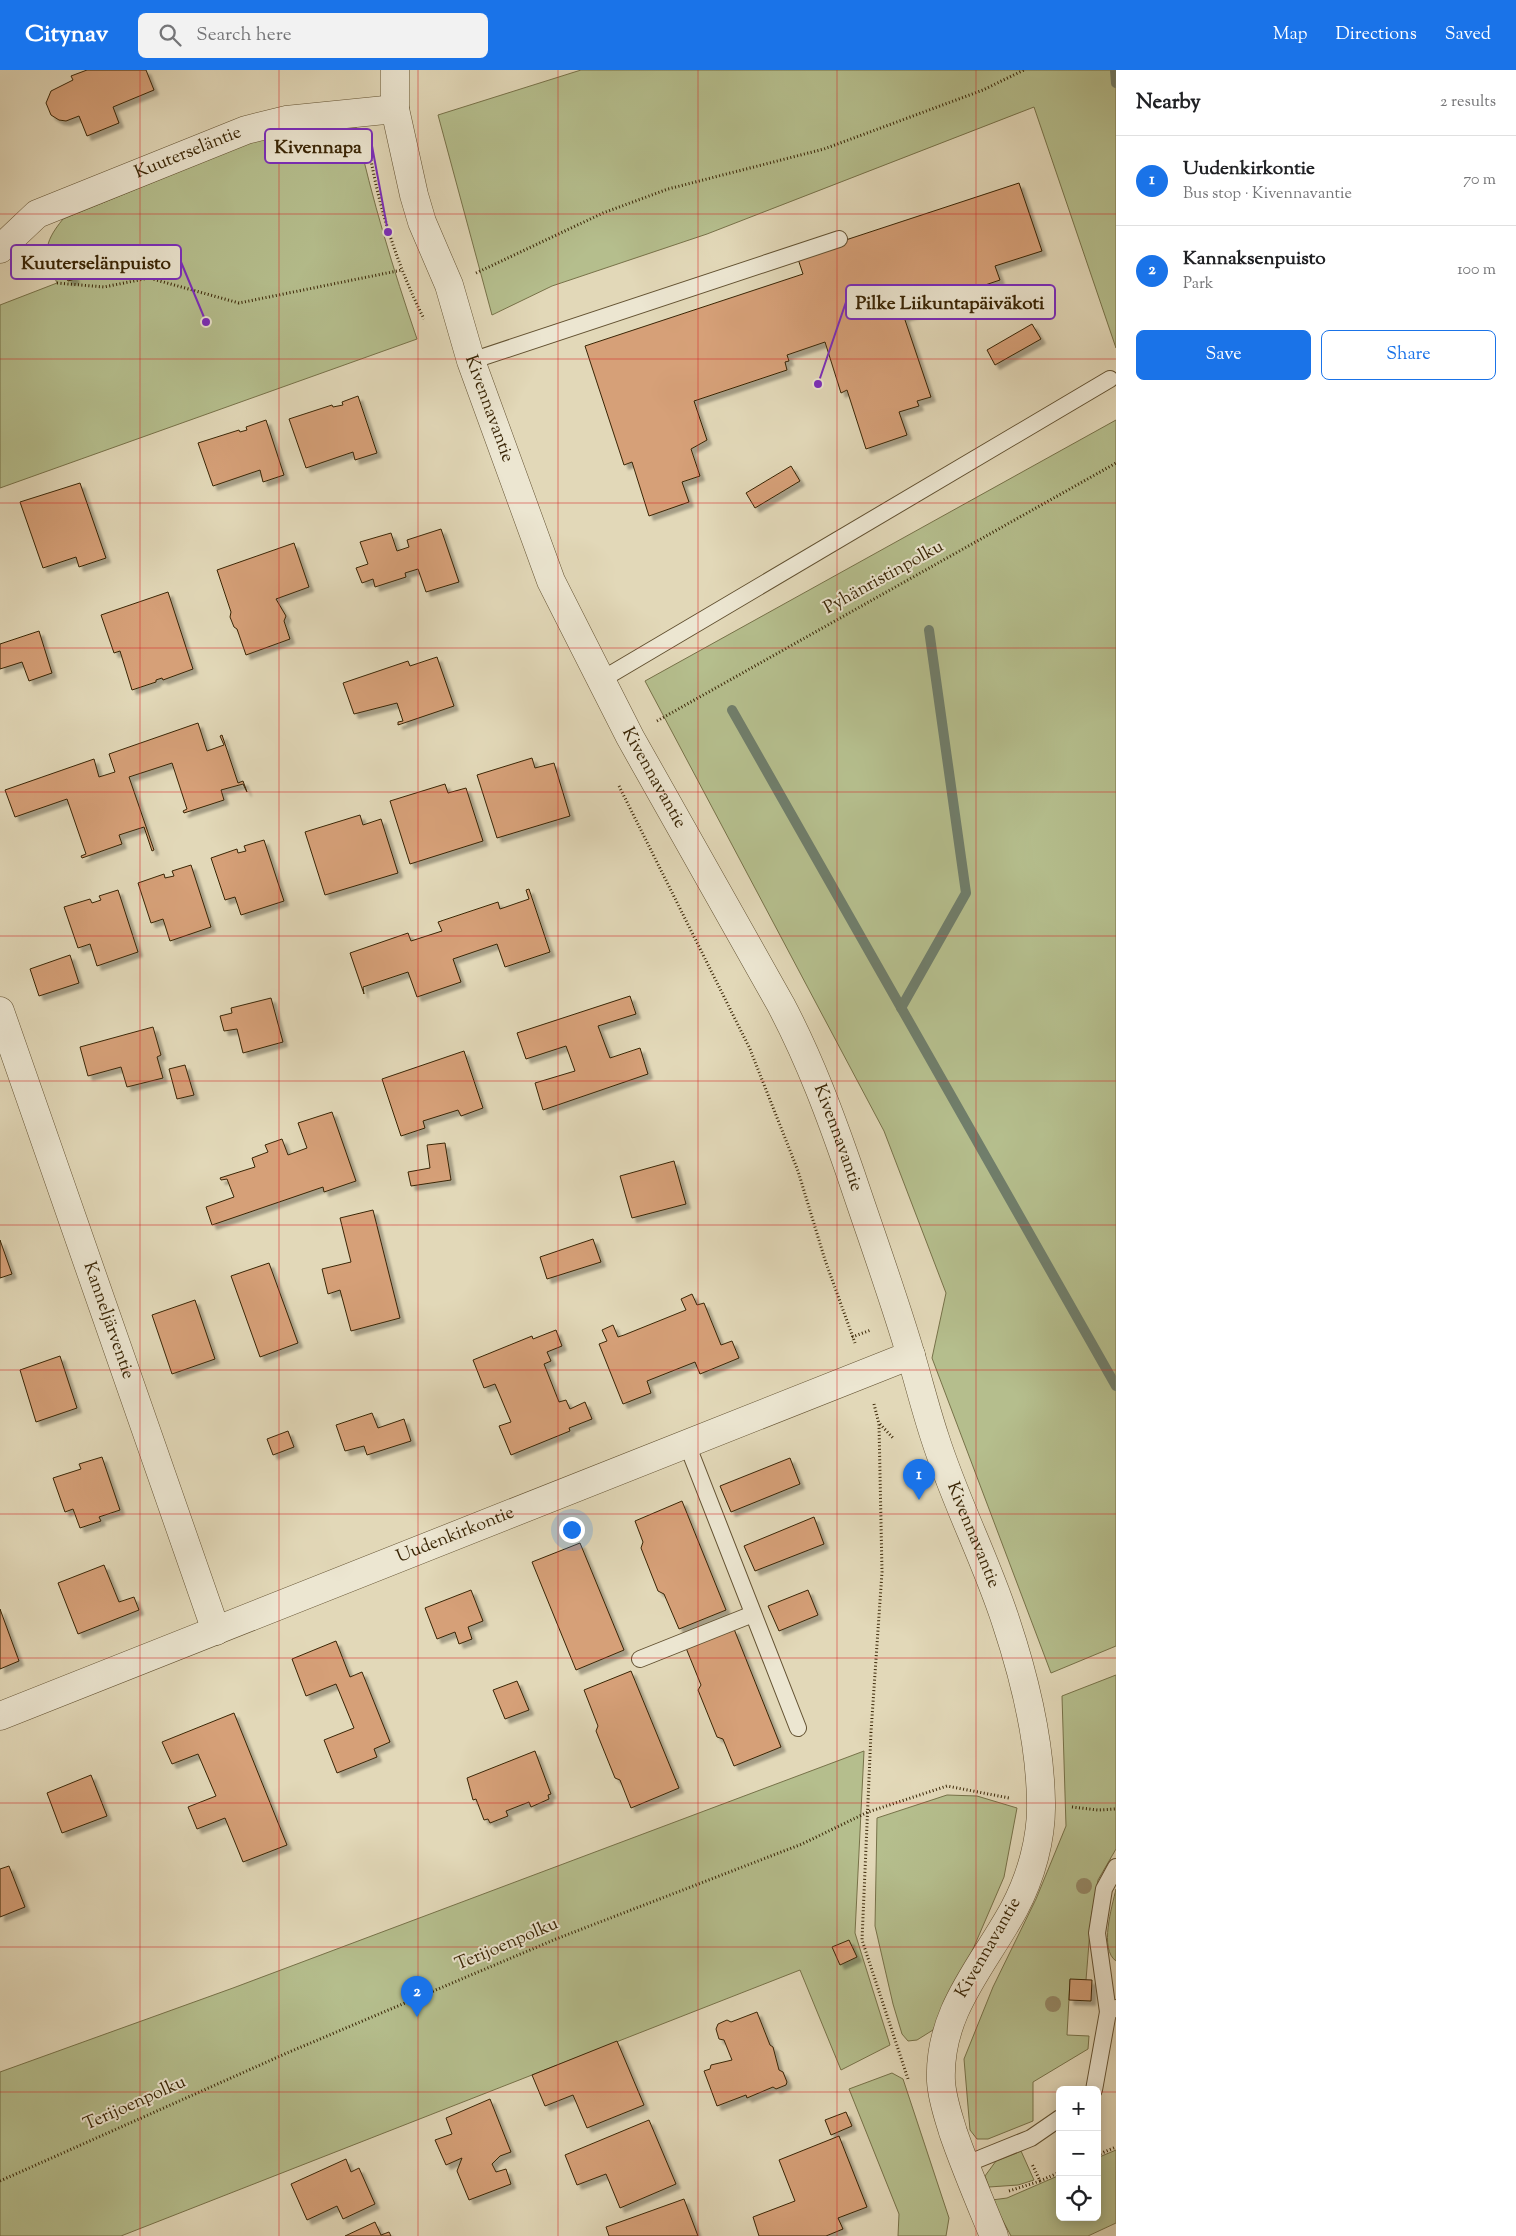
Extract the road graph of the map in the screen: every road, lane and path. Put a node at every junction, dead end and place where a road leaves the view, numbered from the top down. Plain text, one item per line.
1 (395, 70) edge
2 (1024, 70) edge
3 (395, 109) junction
4 (364, 113) junction
5 (839, 239) dead end
6 (0, 249) edge
7 (402, 270) junction
8 (57, 283) dead end
9 (450, 285) junction
10 (414, 299) junction
11 (427, 325) dead end
12 (471, 361) junction
13 (1110, 380) dead end
14 (1116, 463) edge
15 (601, 680) junction
16 (665, 717) dead end
17 (616, 782) dead end
18 (0, 1011) edge
19 (911, 1355) junction
20 (866, 1373) junction
21 (879, 1424) junction
22 (893, 1438) dead end
23 (686, 1444) junction
24 (753, 1614) junction
25 (216, 1631) junction
26 (640, 1659) dead end
27 (0, 1716) edge
28 (798, 1728) dead end
29 (1007, 1798) dead end
30 (1041, 1804) junction
31 (1116, 1809) edge
32 (868, 1812) junction
33 (1116, 1868) edge
34 (1112, 2010) edge
35 (908, 2081) dead end
36 (1095, 2086) edge
37 (1056, 2121) edge
38 (1116, 2147) edge
39 (1101, 2153) edge
40 (964, 2165) junction
41 (1056, 2174) edge
42 (0, 2180) edge
43 (1040, 2181) dead end
44 (994, 2236) edge

1 - 3 street, Kivennavantie
2 - 9 path
3 - 4 street, Kuuterseläntie
3 - 9 street, Kivennavantie
4 - 6 street, Kuuterseläntie
4 - 7 path
5 - 12 lane
7 - 8 path
7 - 10 path
9 - 10 path
9 - 12 street, Kivennavantie
10 - 11 path
12 - 15 street, Kivennavantie
13 - 15 lane
14 - 16 path, Pyhänristinpolku
15 - 19 street, Kivennavantie
17 - 20 path
18 - 25 street, Kanneljärventie
19 - 20 street, Uudenkirkontie
19 - 30 street, Kivennavantie
20 - 21 path
20 - 23 street, Uudenkirkontie
21 - 22 path
21 - 32 path
23 - 24 lane
23 - 25 street, Uudenkirkontie
24 - 26 lane
24 - 28 lane
25 - 27 street, Uudenkirkontie
29 - 32 path, Terijoenpolku
30 - 31 path
30 - 40 street, Kivennavantie
32 - 35 path
32 - 42 path, Terijoenpolku
33 - 34 lane
34 - 36 lane
37 - 40 lane
38 - 39 path
40 - 44 street, Kivennavantie
41 - 43 path

